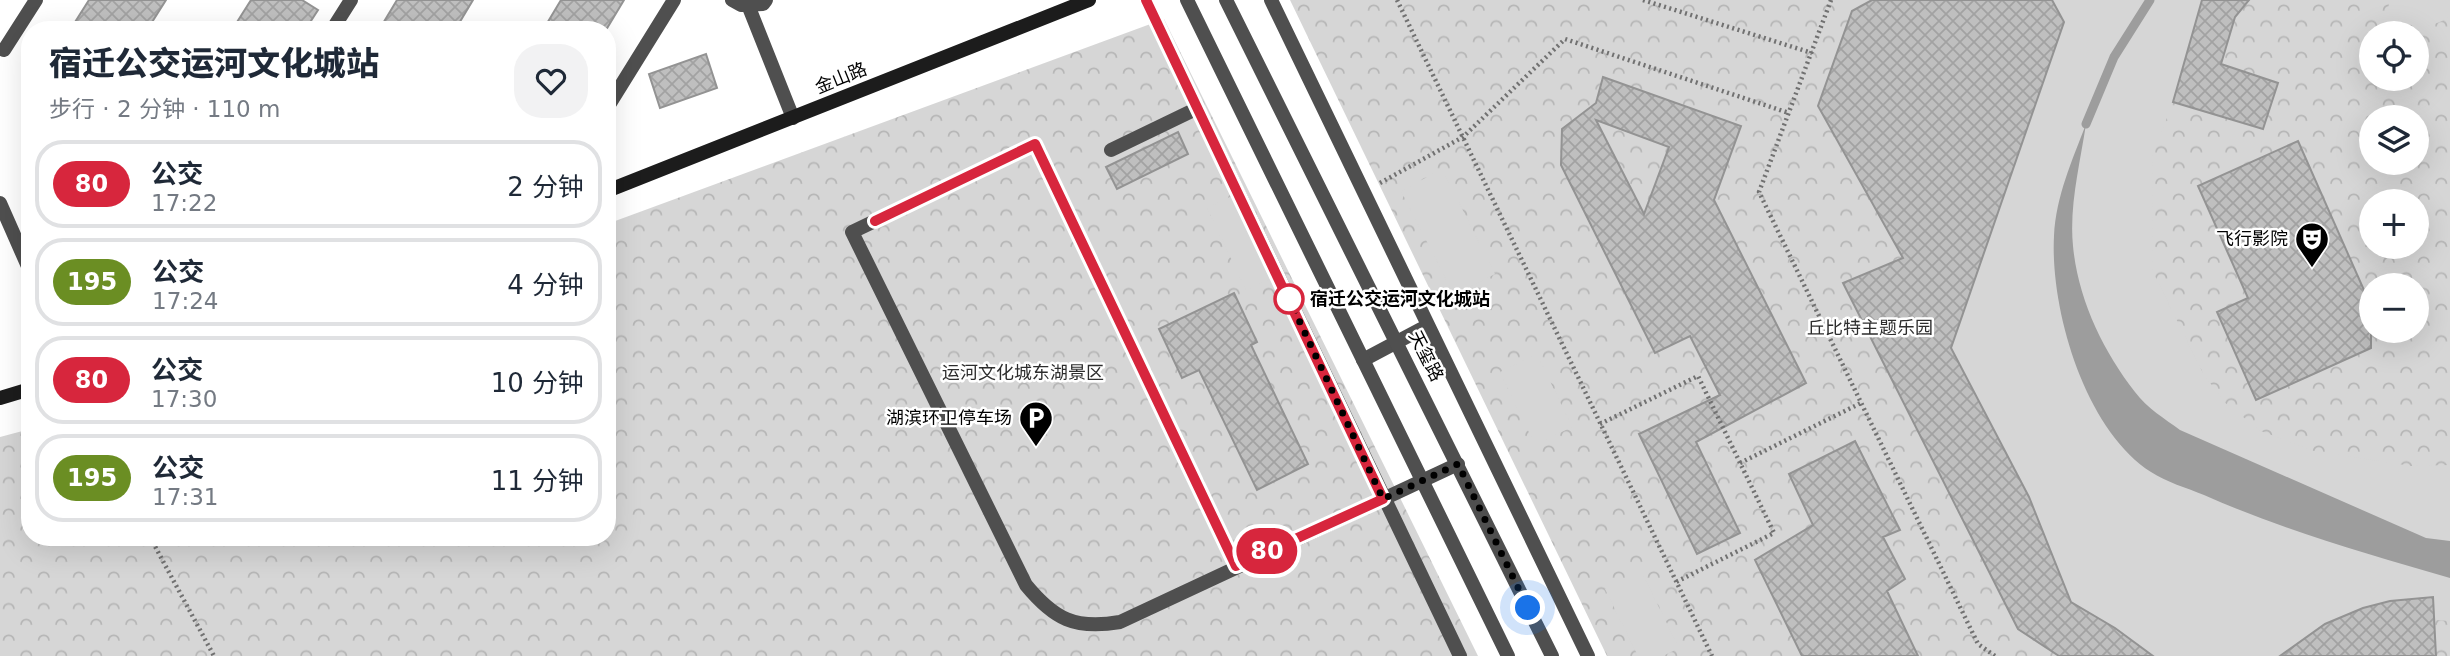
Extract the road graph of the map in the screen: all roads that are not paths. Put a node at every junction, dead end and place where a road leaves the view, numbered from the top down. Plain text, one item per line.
1 (36, 0) edge
2 (351, 0) edge
3 (674, 0) edge
4 (733, 0) edge
5 (766, 0) edge
6 (1089, 0) edge
7 (1146, 0) edge
8 (1187, 0) edge
9 (1226, 0) edge
10 (1270, 0) edge
11 (748, 5) junction
12 (23, 21) edge
13 (338, 21) edge
14 (21, 23) edge
15 (4, 50) dead end
16 (616, 93) edge
17 (1198, 108) junction
18 (793, 118) junction
19 (1111, 150) dead end
20 (616, 187) edge
21 (0, 203) edge
22 (21, 251) edge
23 (1427, 326) junction
24 (1397, 342) junction
25 (1363, 359) junction
26 (21, 392) edge
27 (0, 398) edge
28 (1458, 464) junction
29 (1422, 481) junction
30 (1383, 499) junction
31 (1236, 566) junction
32 (1460, 656) edge
33 (1508, 656) edge
34 (1552, 656) edge
35 (1588, 656) edge

1 - 12 street
2 - 13 street
3 - 16 street
4 - 11 street
5 - 11 street
6 - 18 street, 金山路
7 - 17 street
8 - 25 street
9 - 24 street, 天玺路
10 - 23 street
11 - 18 street
14 - 15 street
17 - 19 street
17 - 30 street
18 - 20 street, 金山路
21 - 22 street
23 - 24 street
23 - 35 street
24 - 25 street
24 - 28 street, 天玺路
25 - 29 street
26 - 27 street
28 - 29 street
28 - 34 street, 天玺路
29 - 30 street
29 - 33 street
30 - 31 street
30 - 32 street
31 - 31 street

